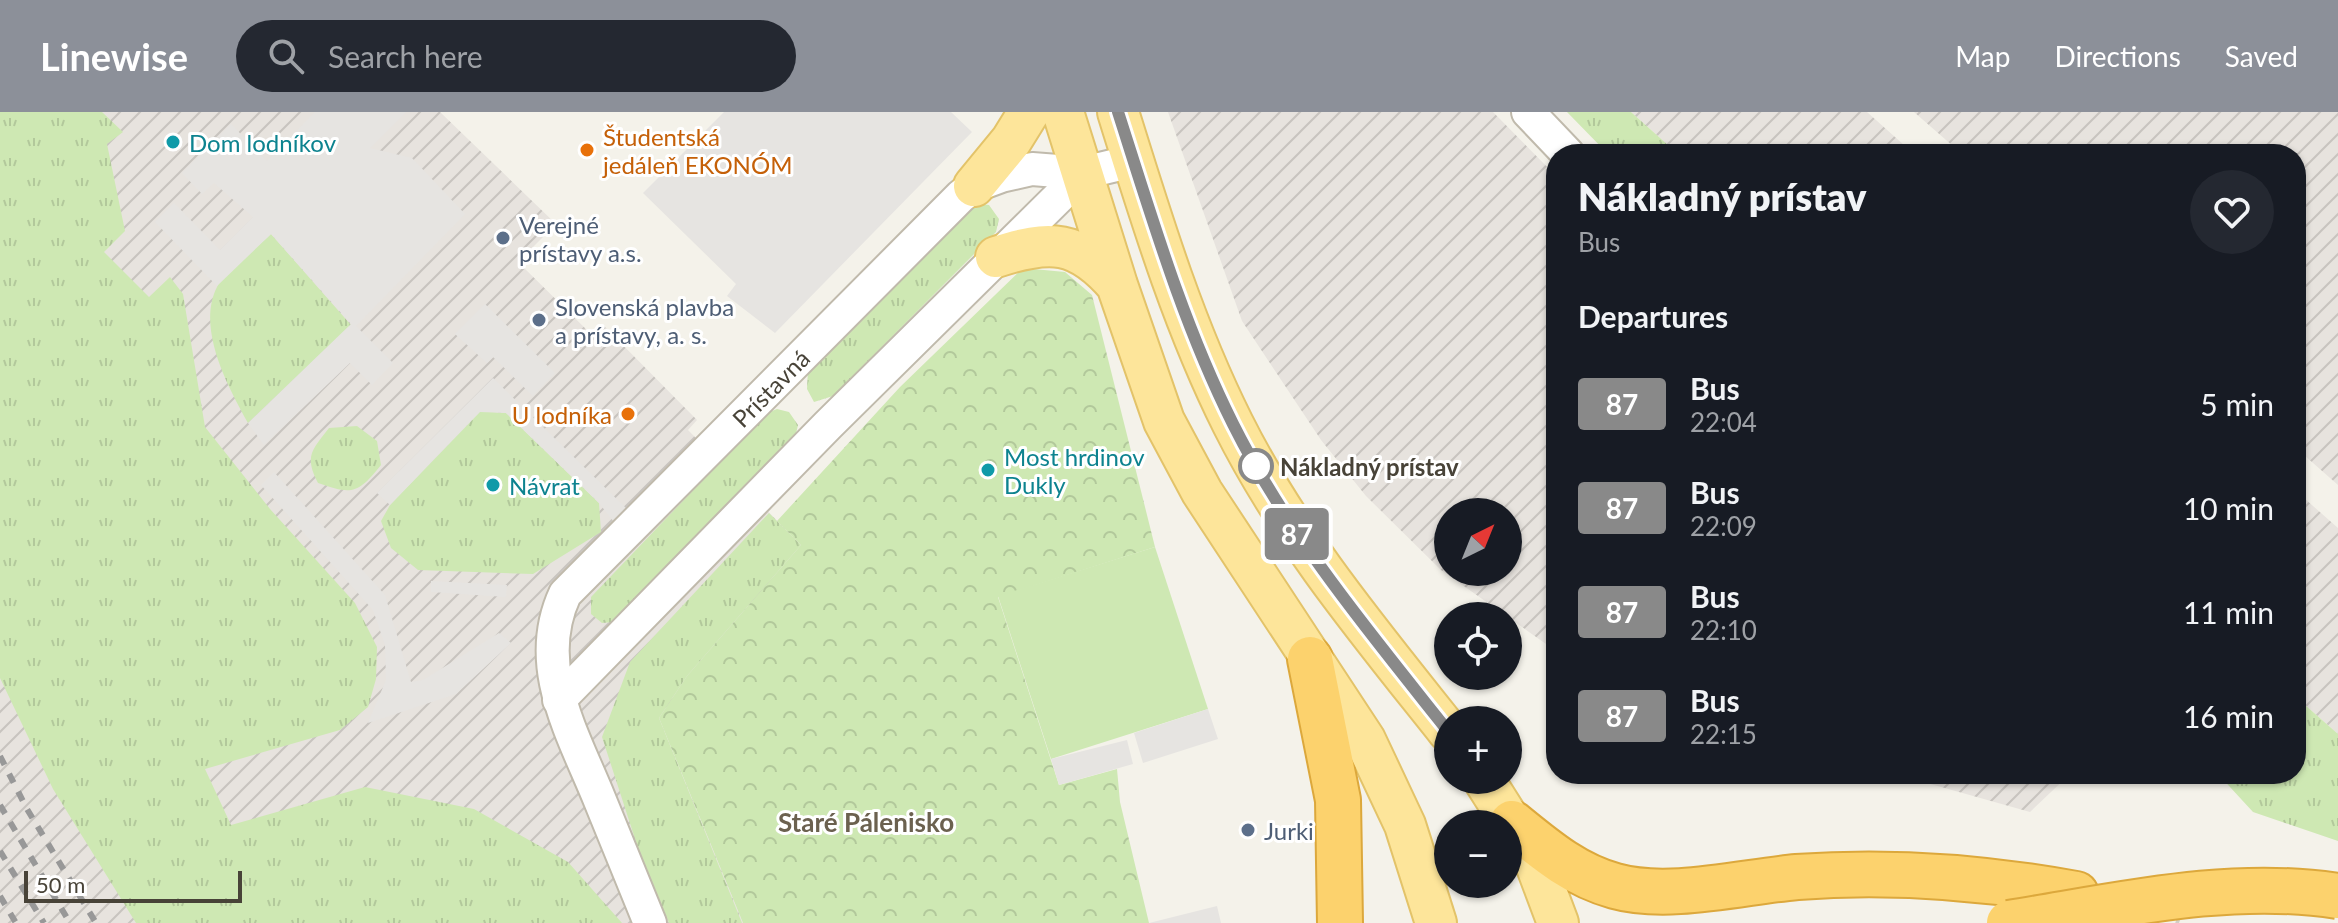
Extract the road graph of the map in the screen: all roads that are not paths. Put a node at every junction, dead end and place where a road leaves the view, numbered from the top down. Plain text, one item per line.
1 (1029, 112) edge
2 (1063, 112) edge
3 (1118, 112) edge
4 (1528, 112) edge
5 (1558, 144) edge
6 (1133, 161) junction
7 (1083, 173) junction
8 (974, 186) junction
9 (996, 257) junction
10 (1117, 285) junction
11 (1310, 659) junction
12 (559, 700) junction
13 (1434, 713) edge
14 (1522, 831) edge
15 (1522, 839) edge
16 (2076, 894) tunnel mouth
17 (2338, 896) edge
18 (650, 923) edge
19 (1340, 923) edge
20 (1436, 923) edge
21 (1558, 923) edge
22 (2009, 923) edge

1 - 8 main road
2 - 7 main road
3 - 6 main road
4 - 5 street
6 - 7 street
6 - 13 main road
7 - 8 street, Prístavná
7 - 9 street
7 - 10 main road
8 - 12 street, Prístavná
9 - 10 main road
9 - 12 street
10 - 11 main road
11 - 19 highway
11 - 20 main road
12 - 18 street, Prístavná
14 - 16 highway
15 - 21 main road
17 - 22 highway, bridge

